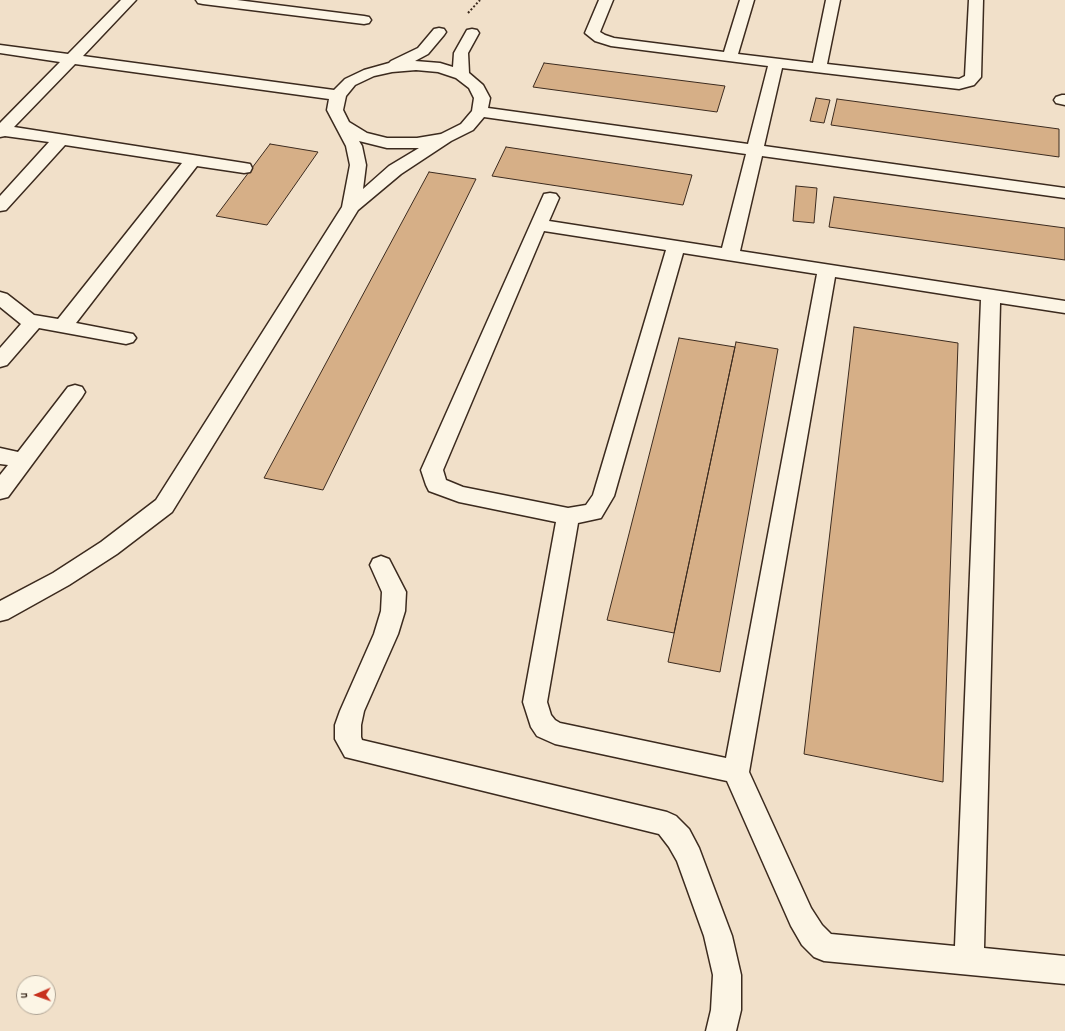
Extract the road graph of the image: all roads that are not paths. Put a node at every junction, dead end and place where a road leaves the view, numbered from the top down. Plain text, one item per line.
1 (129, 0) edge
2 (203, 0) edge
3 (319, 0) edge
4 (606, 0) edge
5 (747, 0) edge
6 (833, 0) edge
7 (976, 0) edge
8 (309, 13) junction
9 (364, 20) dead end
10 (440, 32) dead end
11 (472, 33) dead end
12 (0, 49) edge
13 (730, 57) junction
14 (70, 59) junction
15 (776, 63) junction
16 (392, 67) junction
17 (819, 68) junction
18 (461, 75) junction
19 (338, 95) junction
20 (480, 112) junction
21 (343, 125) junction
22 (1, 131) edge
23 (445, 138) junction
24 (61, 139) junction
25 (754, 151) junction
26 (193, 160) junction
27 (244, 168) dead end
28 (1065, 193) edge
29 (550, 198) dead end
30 (0, 206) edge
31 (350, 207) junction
32 (538, 225) junction
33 (676, 246) junction
34 (730, 254) junction
35 (827, 270) junction
36 (991, 295) junction
37 (0, 298) edge
38 (1065, 307) edge
39 (36, 321) junction
40 (63, 326) junction
41 (126, 338) dead end
42 (0, 360) edge
43 (75, 392) dead end
44 (0, 456) edge
45 (23, 462) junction
46 (0, 491) edge
47 (568, 516) junction
48 (381, 565) dead end
49 (0, 612) edge
50 (736, 772) junction
51 (969, 961) junction
52 (1065, 970) edge
53 (721, 1031) edge

1 - 14 street
2 - 8 street
3 - 8 street
4 - 13 street
5 - 13 street
6 - 17 street
7 - 17 street
8 - 9 street
10 - 16 street
11 - 18 street
12 - 14 street
13 - 15 street
14 - 19 street
14 - 22 street
15 - 17 street
15 - 25 street
16 - 18 street
16 - 19 street
18 - 20 street
19 - 21 street
20 - 23 street
20 - 25 street
21 - 23 street
21 - 31 street
22 - 24 street
23 - 31 street
24 - 26 street
24 - 30 street
25 - 28 street
25 - 34 street
26 - 27 street
26 - 40 street
29 - 32 street
31 - 49 street
32 - 33 street
32 - 47 street
33 - 34 street
33 - 47 street
34 - 35 street
35 - 36 street
35 - 50 street
36 - 38 street
36 - 51 street
37 - 39 street
39 - 40 street
39 - 42 street
40 - 41 street
43 - 45 street
44 - 45 street
45 - 46 street
47 - 50 street
48 - 53 street
50 - 51 street
51 - 52 street

